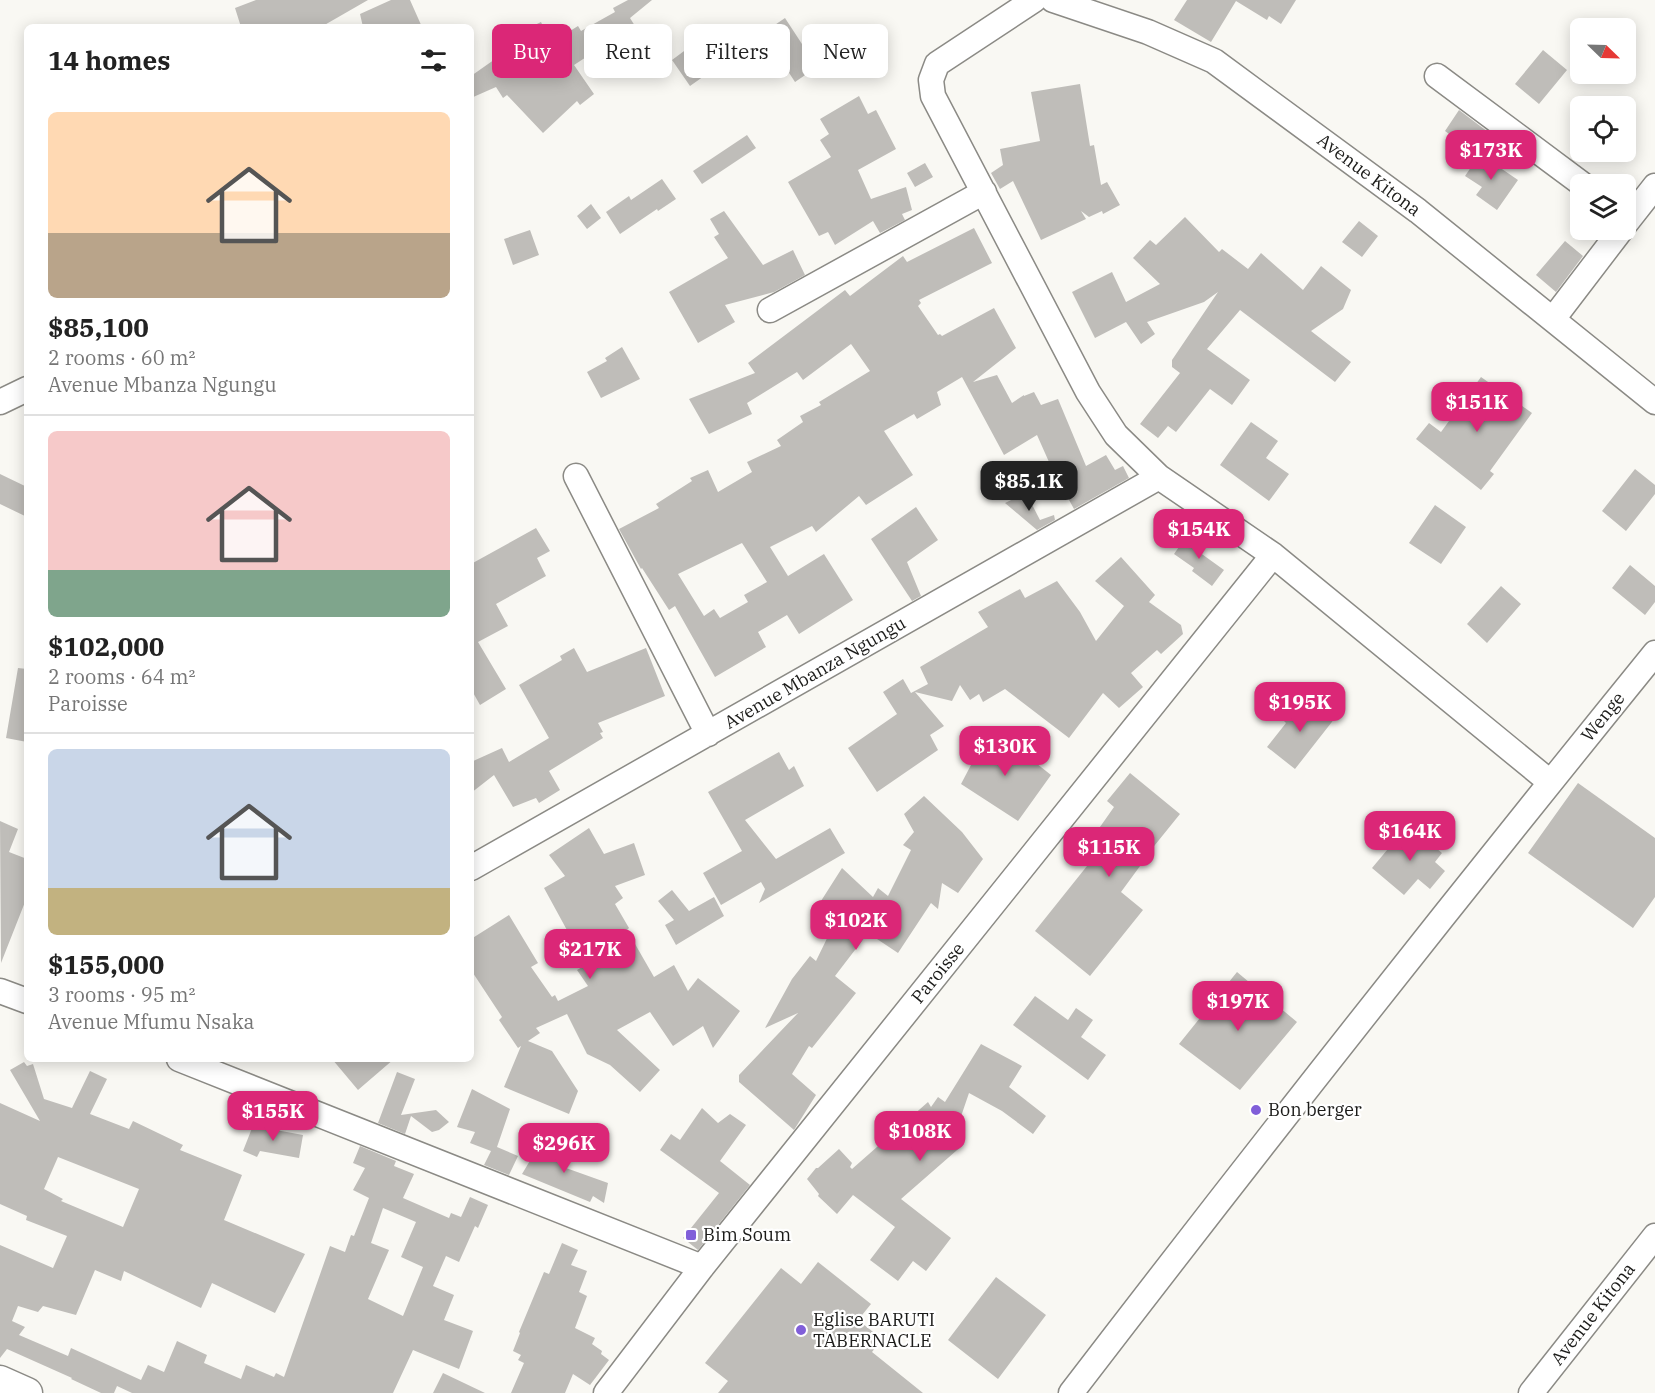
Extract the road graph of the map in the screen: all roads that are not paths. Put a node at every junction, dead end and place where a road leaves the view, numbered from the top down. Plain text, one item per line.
1 (1034, 0) edge
2 (1053, 0) edge
3 (1437, 76) dead end
4 (1570, 175) edge
5 (1655, 186) edge
6 (984, 192) junction
7 (1636, 209) edge
8 (1612, 240) edge
9 (770, 310) dead end
10 (1553, 319) junction
11 (24, 390) edge
12 (1, 400) edge
13 (1655, 402) edge
14 (576, 476) dead end
15 (1160, 477) junction
16 (1273, 555) junction
17 (1655, 653) edge
18 (708, 734) junction
19 (1550, 782) junction
20 (474, 866) edge
21 (0, 991) edge
22 (24, 1000) edge
23 (187, 1062) edge
24 (1655, 1236) edge
25 (702, 1267) junction
26 (0, 1381) edge
27 (27, 1393) edge
28 (606, 1393) edge
29 (1071, 1393) edge
30 (1531, 1393) edge

1 - 6 street
2 - 10 street, Avenue Kitona
3 - 4 street
5 - 7 street
6 - 9 street
6 - 15 street
8 - 10 street
10 - 13 street, Avenue Kitona
11 - 12 street
14 - 18 street
15 - 16 street
15 - 18 street, Avenue Mbanza Ngungu
16 - 19 street
16 - 25 street, Paroisse
17 - 19 street, Wenge
18 - 20 street, Avenue Mbanza Ngungu
19 - 29 street, Wenge
21 - 22 street
23 - 25 street
24 - 30 street, Avenue Kitona
25 - 28 street, Paroisse
26 - 27 street

